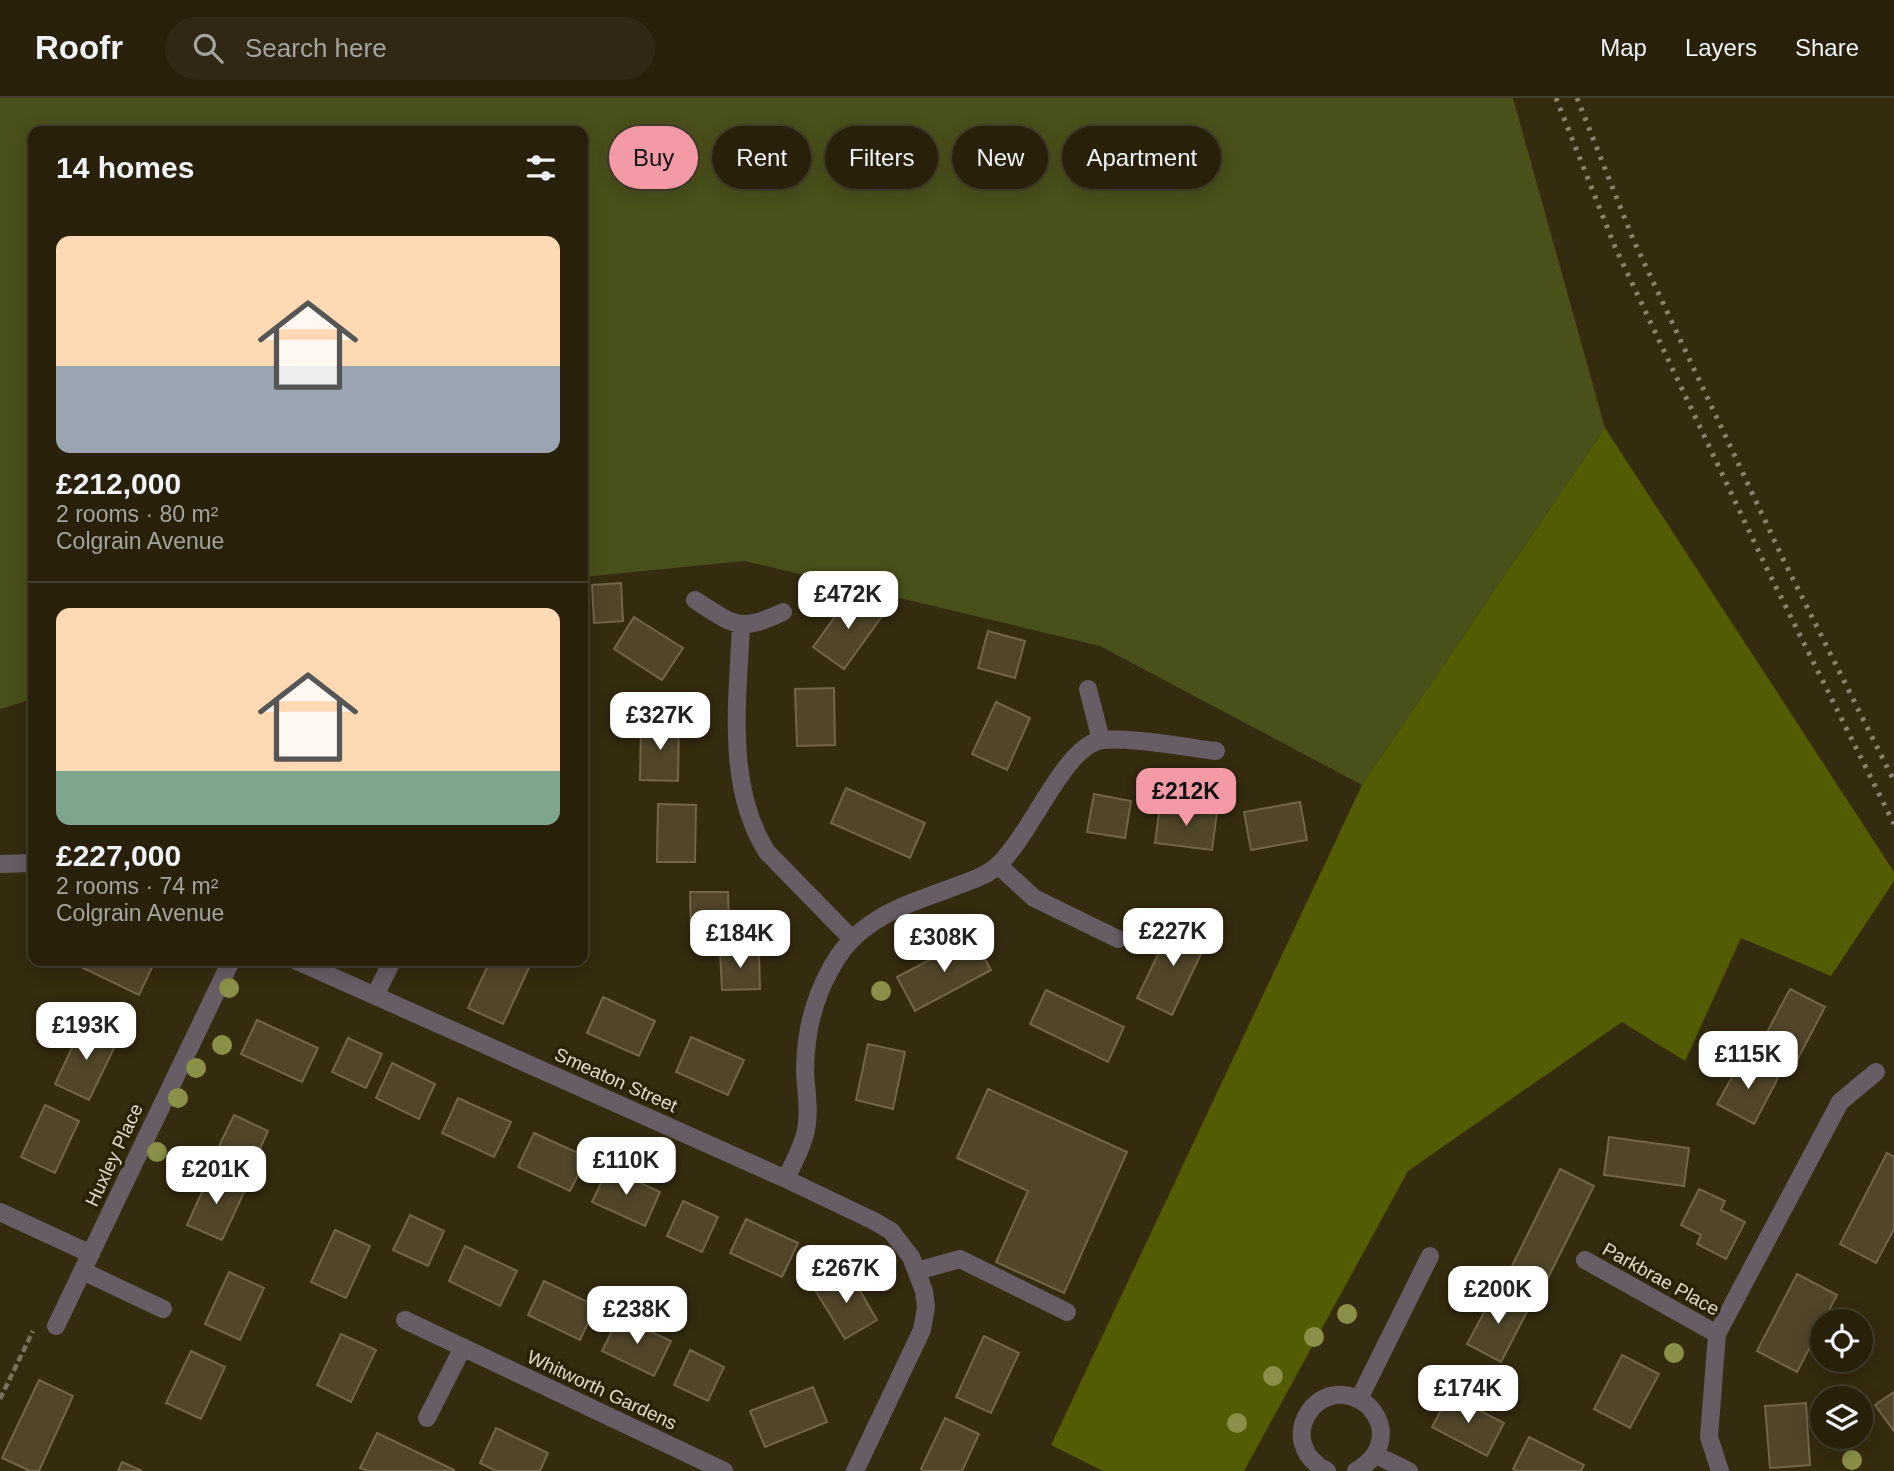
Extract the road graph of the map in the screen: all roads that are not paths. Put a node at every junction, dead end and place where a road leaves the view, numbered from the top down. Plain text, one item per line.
1 (695, 600) dead end
2 (783, 612) dead end
3 (741, 625) junction
4 (1088, 689) dead end
5 (1101, 740) junction
6 (1216, 751) dead end
7 (28, 863) edge
8 (0, 864) edge
9 (998, 865) junction
10 (851, 938) junction
11 (1118, 939) dead end
12 (229, 966) edge
13 (308, 966) edge
14 (390, 966) edge
15 (375, 996) junction
16 (1876, 1072) dead end
17 (786, 1179) junction
18 (0, 1212) edge
19 (1430, 1256) dead end
20 (1585, 1260) dead end
21 (87, 1262) junction
22 (916, 1271) junction
23 (163, 1309) dead end
24 (1067, 1311) dead end
25 (405, 1320) dead end
26 (56, 1326) road end
27 (1717, 1334) junction
28 (463, 1347) junction
29 (1359, 1399) junction
30 (427, 1418) dead end
31 (1376, 1455) junction
32 (724, 1471) edge
33 (855, 1471) edge
34 (1327, 1471) edge
35 (1356, 1471) edge
36 (1409, 1471) edge
37 (1720, 1471) edge

1 - 3 street
2 - 3 street
3 - 10 street
4 - 5 street
5 - 6 street
5 - 9 street
7 - 8 street
9 - 10 street
9 - 11 street
10 - 17 street
12 - 21 street, Huxley Place
13 - 15 street, Smeaton Street
14 - 15 street
15 - 17 street, Smeaton Street
16 - 27 street, Parkbrae Place
17 - 22 street, Smeaton Street
18 - 21 street
19 - 29 street
20 - 27 street, Parkbrae Place
21 - 23 street
21 - 26 street, Huxley Place
22 - 24 street
22 - 33 street, Smeaton Street
25 - 28 street, Whitworth Gardens
27 - 37 street, Parkbrae Place
28 - 30 street
28 - 32 street, Whitworth Gardens
29 - 31 street
29 - 34 street
31 - 35 street
31 - 36 street

